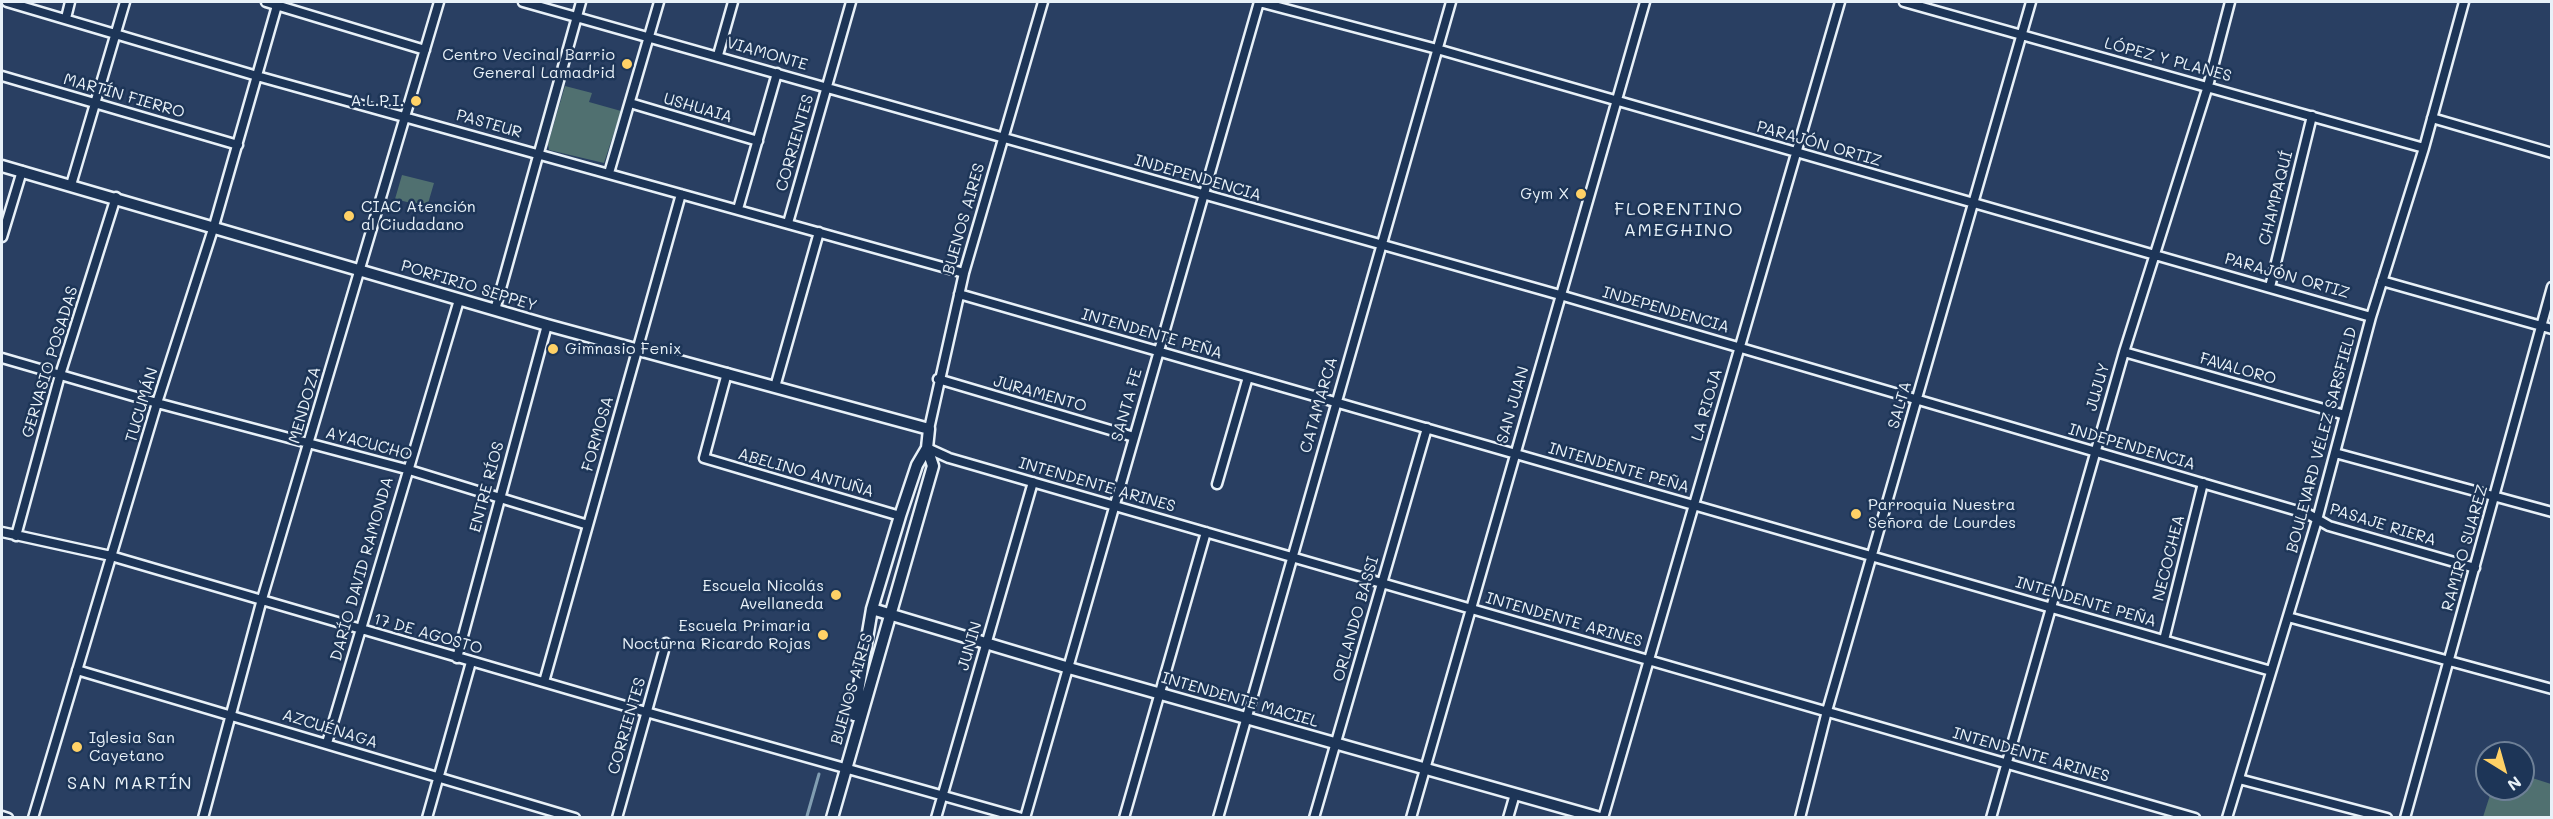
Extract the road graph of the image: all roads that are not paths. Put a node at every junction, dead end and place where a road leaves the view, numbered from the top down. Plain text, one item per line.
1 (7, 2) edge
2 (70, 2) edge
3 (125, 2) edge
4 (266, 2) edge
5 (439, 2) edge
6 (523, 2) edge
7 (581, 2) edge
8 (659, 2) edge
9 (733, 2) edge
10 (851, 2) edge
11 (1043, 2) edge
12 (1259, 2) edge
13 (1451, 2) edge
14 (1645, 2) edge
15 (1840, 2) edge
16 (1904, 2) edge
17 (2031, 2) edge
18 (2230, 2) edge
19 (2464, 2) edge
20 (278, 3) edge
21 (577, 17) junction
22 (66, 18) junction
23 (116, 33) junction
24 (649, 36) junction
25 (2021, 37) junction
26 (1437, 49) junction
27 (425, 50) junction
28 (718, 55) junction
29 (777, 73) junction
30 (2, 76) edge
31 (257, 76) junction
32 (826, 86) junction
33 (2208, 86) junction
34 (1617, 101) junction
35 (630, 103) junction
36 (95, 104) junction
37 (2312, 116) junction
38 (405, 117) junction
39 (2432, 118) junction
40 (1003, 138) junction
41 (758, 141) junction
42 (238, 145) junction
43 (2424, 148) junction
44 (538, 153) junction
45 (2552, 153) edge
46 (1796, 154) junction
47 (2, 166) edge
48 (22, 171) junction
49 (609, 173) junction
50 (71, 185) junction
51 (681, 194) junction
52 (1203, 195) junction
53 (116, 197) junction
54 (1973, 203) junction
55 (738, 209) junction
56 (788, 223) junction
57 (214, 226) junction
58 (819, 232) junction
59 (2, 237) edge
60 (1380, 246) junction
61 (2155, 254) junction
62 (360, 269) junction
63 (964, 273) junction
64 (2382, 281) junction
65 (2270, 287) junction
66 (2552, 287) edge
67 (958, 294) junction
68 (1560, 295) junction
69 (459, 300) junction
70 (495, 310) junction
71 (2371, 317) junction
72 (547, 325) junction
73 (2539, 326) junction
74 (2552, 329) edge
75 (637, 348) junction
76 (1740, 348) junction
77 (1158, 351) junction
78 (2124, 352) junction
79 (2, 358) edge
80 (727, 373) junction
81 (60, 375) junction
82 (1248, 376) junction
83 (938, 379) junction
84 (775, 387) junction
85 (1917, 400) junction
86 (1336, 402) junction
87 (158, 403) junction
88 (2345, 415) junction
89 (1427, 428) junction
90 (928, 429) junction
91 (1134, 437) junction
92 (310, 444) junction
93 (927, 448) junction
94 (2095, 452) junction
95 (1515, 453) junction
96 (2335, 453) junction
97 (406, 470) junction
98 (1033, 482) junction
99 (2203, 483) junction
100 (1217, 484) dead end
101 (2495, 495) junction
102 (500, 498) junction
103 (1694, 505) junction
104 (1114, 506) junction
105 (2552, 512) edge
106 (900, 516) junction
107 (2317, 520) junction
108 (588, 525) junction
109 (2, 532) edge
110 (1206, 532) junction
111 (16, 536) junction
112 (111, 556) junction
113 (1872, 556) junction
114 (1292, 557) junction
115 (2475, 568) junction
116 (1382, 583) junction
117 (262, 599) junction
118 (2053, 608) junction
119 (872, 609) junction
120 (1471, 609) junction
121 (889, 614) junction
122 (2288, 617) junction
123 (359, 629) junction
124 (2164, 640) junction
125 (986, 643) junction
126 (666, 644) dead end
127 (457, 658) junction
128 (1649, 660) junction
129 (2449, 661) junction
130 (471, 662) junction
131 (1069, 668) junction
132 (77, 670) junction
133 (2271, 671) junction
134 (544, 682) junction
135 (2552, 689) edge
136 (1161, 693) junction
137 (1827, 711) junction
138 (646, 712) junction
139 (229, 714) junction
140 (1246, 718) junction
141 (327, 743) junction
142 (1335, 744) junction
143 (2006, 763) junction
144 (845, 767) junction
145 (1425, 770) junction
146 (439, 777) junction
147 (2239, 779) junction
148 (942, 794) junction
149 (1515, 794) junction
150 (2, 816) edge
151 (205, 817) edge
152 (8, 818) edge
153 (33, 818) edge
154 (427, 818) edge
155 (575, 818) edge
156 (617, 818) edge
157 (832, 818) edge
158 (936, 818) edge
159 (1023, 818) edge
160 (1124, 818) edge
161 (1218, 818) edge
162 (1314, 818) edge
163 (1411, 818) edge
164 (1508, 818) edge
165 (1601, 818) edge
166 (1800, 818) edge
167 (1991, 818) edge
168 (2195, 818) edge
169 (2227, 818) edge
170 (2387, 818) edge
171 (2405, 818) edge

1 - 22 street, PASTEUR
2 - 22 street
3 - 23 street
4 - 20 street
5 - 27 street, MENDOZA
6 - 21 street, VIAMONTE
7 - 21 street
8 - 24 street
9 - 28 street
10 - 32 street, CORRIENTES
11 - 40 street, BUENOS AIRES
12 - 26 street, PARAJÓN ORTIZ
12 - 52 street, SANTA FE
13 - 26 street, CATAMARCA
14 - 34 street, SAN JUAN
15 - 46 street, LA RIOJA
16 - 25 street, LÓPEZ Y PLANES
17 - 25 street, SALTA
18 - 33 street, JUJUY
19 - 39 street, BOULEVARD VÉLEZ SARSFIELD
20 - 27 street
20 - 31 street, TUCUMÁN
21 - 24 street, VIAMONTE
21 - 44 street
22 - 23 street, PASTEUR
23 - 31 street, PASTEUR
23 - 36 street
24 - 28 street, VIAMONTE
24 - 35 street
25 - 33 street, LÓPEZ Y PLANES
25 - 54 street, SALTA
26 - 34 street, PARAJÓN ORTIZ
26 - 60 street, CATAMARCA
27 - 38 street, MENDOZA
28 - 29 street, VIAMONTE
29 - 32 street, VIAMONTE
29 - 41 street
30 - 36 street, MARTÍN FIERRO
31 - 38 street, PASTEUR
31 - 42 street, TUCUMÁN
32 - 40 street, VIAMONTE
32 - 56 street, CORRIENTES
33 - 37 street, LÓPEZ Y PLANES
33 - 61 street, JUJUY
34 - 46 street, PARAJÓN ORTIZ
34 - 68 street, SAN JUAN
35 - 41 street, USHUAIA
35 - 49 street
36 - 42 street, MARTÍN FIERRO
36 - 50 street
37 - 43 street, LÓPEZ Y PLANES
37 - 65 street, CHAMPAQUÍ
38 - 44 street, PASTEUR
38 - 62 street, MENDOZA
39 - 43 street, BOULEVARD VÉLEZ SARSFIELD
39 - 45 street
40 - 52 street, INDEPENDENCIA
40 - 63 street, BUENOS AIRES
41 - 55 street
42 - 57 street, TUCUMÁN
43 - 64 street, BOULEVARD VÉLEZ SARSFIELD
44 - 49 street, PASTEUR
44 - 70 street
46 - 54 street, PARAJÓN ORTIZ
46 - 76 street, LA RIOJA
47 - 48 main road, PORFIRIO SEPPEY
48 - 50 main road, PORFIRIO SEPPEY
48 - 59 street
49 - 51 street, PASTEUR
50 - 53 main road, PORFIRIO SEPPEY
51 - 55 street, PASTEUR
51 - 75 street, FORMOSA
52 - 60 street, INDEPENDENCIA
52 - 77 street, SANTA FE
53 - 57 main road, PORFIRIO SEPPEY
53 - 81 street, GERVASIO POSADAS
54 - 61 street, PARAJÓN ORTIZ
54 - 85 street, SALTA
55 - 56 street, PASTEUR
56 - 58 street, PASTEUR
57 - 62 main road, PORFIRIO SEPPEY
57 - 87 street, TUCUMÁN
58 - 63 street, PASTEUR
58 - 84 street
60 - 68 street, INDEPENDENCIA
60 - 86 street, CATAMARCA
61 - 65 street, PARAJÓN ORTIZ
61 - 78 street, JUJUY
62 - 69 main road, PORFIRIO SEPPEY
62 - 92 street, MENDOZA
63 - 67 street, BUENOS AIRES
64 - 71 street, BOULEVARD VÉLEZ SARSFIELD
64 - 73 street
65 - 71 street, PARAJÓN ORTIZ
66 - 73 street, RAMIRO SUAREZ
67 - 77 street, INTENDENTE PEÑA
67 - 83 street, BUENOS AIRES
68 - 76 street, INDEPENDENCIA
68 - 95 street, SAN JUAN
69 - 70 main road, PORFIRIO SEPPEY
69 - 97 street, DARÍO DAVID RAMONDA
70 - 72 main road, PORFIRIO SEPPEY
71 - 88 street, BOULEVARD VÉLEZ SARSFIELD
72 - 75 main road, PORFIRIO SEPPEY
72 - 102 street, ENTRE RÍOS
73 - 74 street
73 - 101 street, RAMIRO SUAREZ
75 - 80 main road, PORFIRIO SEPPEY
75 - 108 street, FORMOSA
76 - 85 street, INDEPENDENCIA
76 - 103 street, LA RIOJA
77 - 82 street, INTENDENTE PEÑA
77 - 91 street, SANTA FE
78 - 88 street, FAVALORO
78 - 94 street, JUJUY
79 - 81 street, AYACUCHO
80 - 84 main road, PORFIRIO SEPPEY
80 - 106 street, ABELINO ANTUÑA
81 - 87 street, AYACUCHO
81 - 111 street, GERVASIO POSADAS
82 - 86 street, INTENDENTE PEÑA
82 - 100 street
83 - 90 street, BUENOS AIRES
83 - 91 street, JURAMENTO
84 - 90 main road, PORFIRIO SEPPEY
85 - 94 street, INDEPENDENCIA
85 - 113 street, SALTA
86 - 89 street, INTENDENTE PEÑA
86 - 114 street, CATAMARCA
87 - 92 street, AYACUCHO
87 - 112 street, TUCUMÁN
88 - 96 street, BOULEVARD VÉLEZ SARSFIELD
89 - 95 street, INTENDENTE PEÑA
89 - 116 street, ORLANDO BASSI
90 - 93 main road, BUENOS AIRES
91 - 104 street, SANTA FE
92 - 97 street, AYACUCHO
92 - 117 street, MENDOZA
93 - 98 street, INTENDENTE ARINES
93 - 106 main road, BUENOS AIRES
93 - 121 main road, BUENOS AIRES
94 - 99 street, INDEPENDENCIA
94 - 118 street, JUJUY
95 - 103 street, INTENDENTE PEÑA
95 - 120 street, SAN JUAN
96 - 101 street
96 - 107 street, BOULEVARD VÉLEZ SARSFIELD
97 - 102 street, AYACUCHO
97 - 123 street, DARÍO DAVID RAMONDA
98 - 104 street, INTENDENTE ARINES
98 - 125 street, JUNIN
99 - 107 street, INDEPENDENCIA
99 - 124 street, NECOCHEA
101 - 105 street
101 - 115 street, RAMIRO SUAREZ
102 - 108 street, AYACUCHO
102 - 127 street, ENTRE RÍOS
103 - 113 street, INTENDENTE PEÑA
103 - 128 street, LA RIOJA
104 - 110 street, INTENDENTE ARINES
104 - 131 street, SANTA FE
106 - 119 main road, BUENOS AIRES
107 - 115 street, PASAJE RIERA
107 - 122 street, BOULEVARD VÉLEZ SARSFIELD
108 - 134 street, FORMOSA
109 - 111 street, 17 DE AGOSTO
110 - 114 street, INTENDENTE ARINES
110 - 136 street
111 - 112 street, 17 DE AGOSTO
112 - 117 street, 17 DE AGOSTO
112 - 132 street, TUCUMÁN
113 - 118 street, INTENDENTE PEÑA
113 - 137 street, SALTA
114 - 116 street, INTENDENTE ARINES
114 - 140 street, CATAMARCA
115 - 129 street, RAMIRO SUAREZ
116 - 120 street, INTENDENTE ARINES
116 - 142 street, ORLANDO BASSI
117 - 123 street, 17 DE AGOSTO
117 - 139 street, MENDOZA
118 - 124 street, INTENDENTE PEÑA
118 - 143 street, JUJUY
119 - 121 main road, INTENDENTE MACIEL
119 - 144 main road, BUENOS AIRES
120 - 128 street, INTENDENTE ARINES
120 - 145 street, SAN JUAN
121 - 125 main road, INTENDENTE MACIEL
121 - 144 main road, BUENOS AIRES
122 - 129 street
122 - 133 street, BOULEVARD VÉLEZ SARSFIELD
123 - 127 street, 17 DE AGOSTO
123 - 141 street, DARÍO DAVID RAMONDA
124 - 133 street, INTENDENTE PEÑA
125 - 131 main road, INTENDENTE MACIEL
125 - 148 street, JUNIN
126 - 138 street, CORRIENTES
127 - 130 street, 17 DE AGOSTO
128 - 137 street, INTENDENTE ARINES
128 - 165 street, LA RIOJA
129 - 135 street
129 - 171 street, RAMIRO SUAREZ
130 - 134 street, 17 DE AGOSTO
130 - 146 street
131 - 136 main road, INTENDENTE MACIEL
131 - 159 street, SANTA FE
132 - 139 street, AZCUÉNAGA
132 - 153 street, TUCUMÁN
133 - 147 street, BOULEVARD VÉLEZ SARSFIELD
134 - 138 street, 17 DE AGOSTO
136 - 140 main road, INTENDENTE MACIEL
136 - 160 street
137 - 143 street, INTENDENTE ARINES
137 - 166 street, SALTA
138 - 144 street, 17 DE AGOSTO
138 - 156 street, CORRIENTES
139 - 141 street, AZCUÉNAGA
139 - 151 street, MENDOZA
140 - 142 main road, INTENDENTE MACIEL
140 - 161 street, CATAMARCA
141 - 146 street, AZCUÉNAGA
142 - 145 main road, INTENDENTE MACIEL
142 - 162 street, ORLANDO BASSI
143 - 167 street, JUJUY
143 - 168 street, INTENDENTE ARINES
144 - 148 street, 17 DE AGOSTO
144 - 157 main road, BUENOS AIRES
145 - 149 main road, INTENDENTE MACIEL
145 - 163 street, SAN JUAN
146 - 154 street
146 - 155 street, AZCUÉNAGA
147 - 169 street, BOULEVARD VÉLEZ SARSFIELD
147 - 170 street
148 - 158 street, JUNIN
148 - 159 street, 17 DE AGOSTO
149 - 164 street
149 - 165 main road, INTENDENTE MACIEL
150 - 152 street

